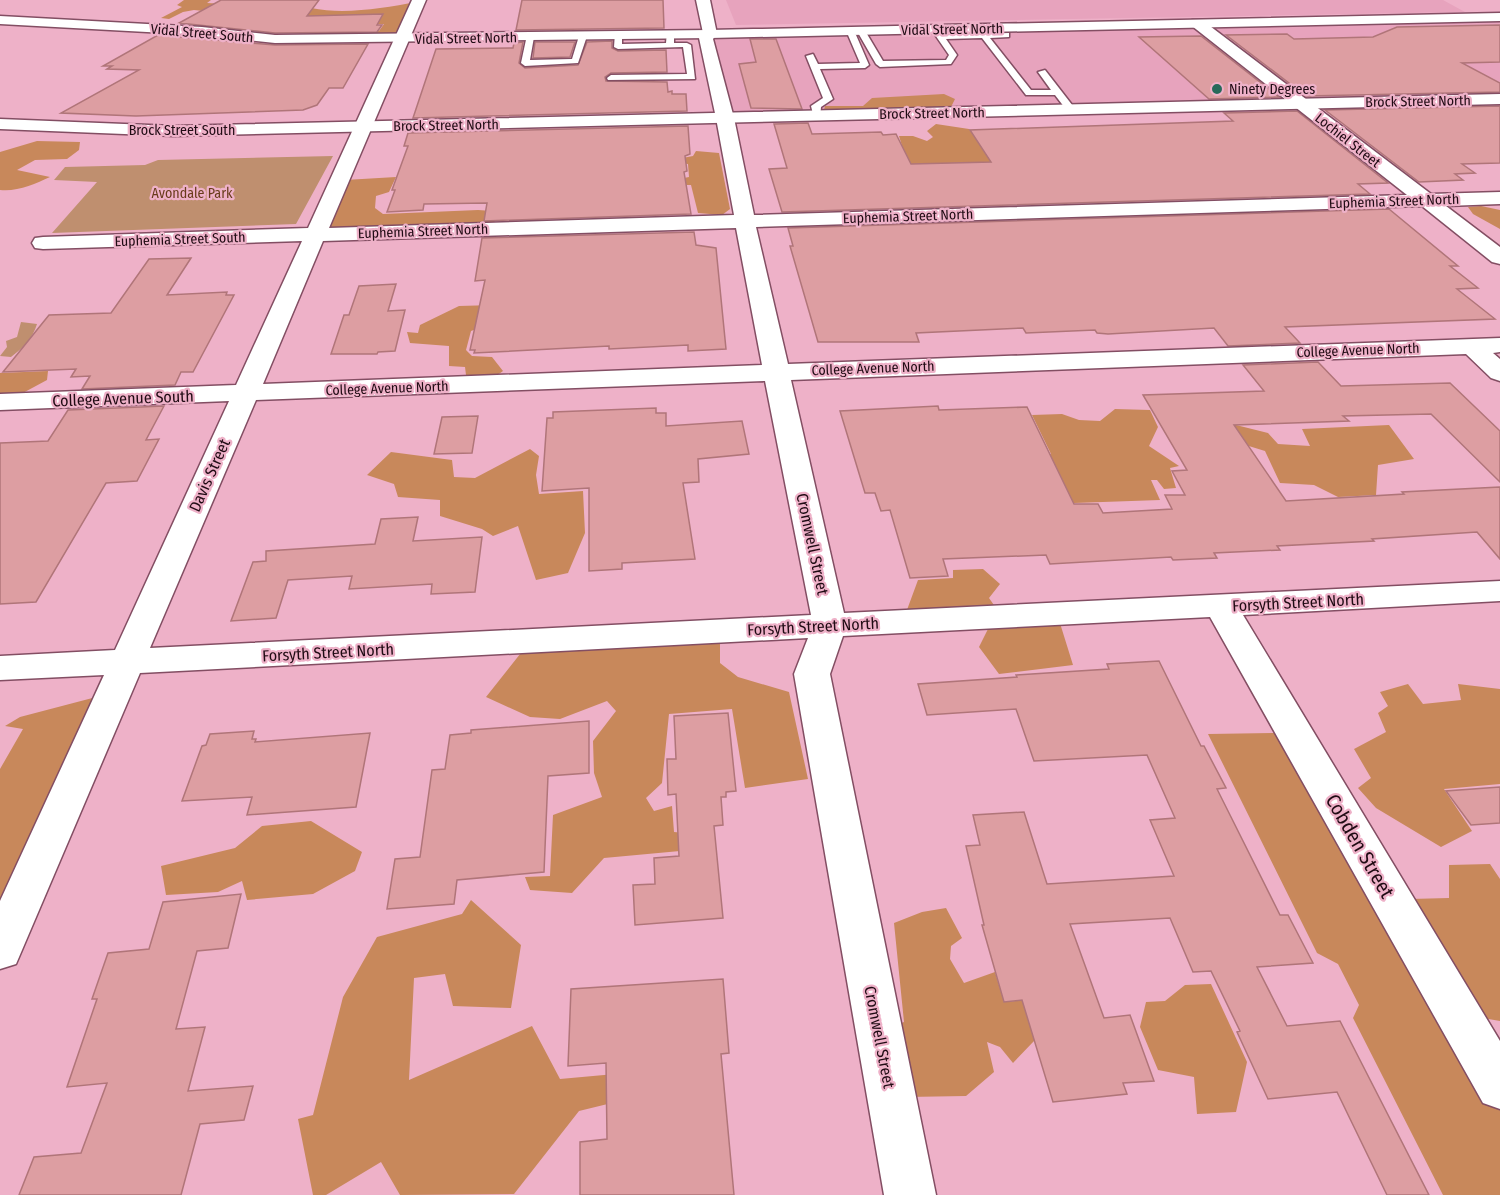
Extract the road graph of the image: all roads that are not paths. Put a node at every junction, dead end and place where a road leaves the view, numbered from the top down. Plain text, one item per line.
1 (419, 0) edge
2 (703, 0) edge
3 (1482, 4) dead end
4 (1500, 15) edge
5 (0, 20) edge
6 (1197, 23) junction
7 (855, 31) junction
8 (1002, 31) junction
9 (937, 33) junction
10 (710, 34) junction
11 (984, 36) junction
12 (530, 37) junction
13 (403, 39) junction
14 (670, 40) junction
15 (581, 41) junction
16 (1017, 41) dead end
17 (810, 56) dead end
18 (815, 67) junction
19 (691, 71) junction
20 (714, 71) junction
21 (1042, 72) dead end
22 (612, 78) dead end
23 (1056, 92) junction
24 (1500, 99) edge
25 (1302, 104) junction
26 (1071, 110) junction
27 (817, 116) junction
28 (725, 118) junction
29 (0, 124) edge
30 (364, 127) junction
31 (1500, 198) edge
32 (1427, 200) junction
33 (745, 222) junction
34 (317, 234) junction
35 (43, 243) dead end
36 (1500, 257) edge
37 (1471, 345) junction
38 (1500, 345) edge
39 (778, 372) junction
40 (1500, 373) edge
41 (245, 394) junction
42 (0, 402) edge
43 (1500, 591) edge
44 (1221, 606) junction
45 (830, 626) junction
46 (126, 662) junction
47 (0, 669) edge
48 (0, 950) edge
49 (1500, 1086) edge
50 (910, 1195) edge

1 - 13 street, Davis Street
2 - 10 street, Cromwell Street
3 - 4 street
4 - 6 street, Vidal Street North
5 - 13 street, Vidal Street South
6 - 8 street, Vidal Street North
6 - 25 street, Lochiel Street
7 - 9 street, Vidal Street North
7 - 9 lane
7 - 10 street, Vidal Street North
7 - 18 lane
8 - 9 street, Vidal Street North
8 - 11 lane
8 - 16 lane
9 - 11 lane
10 - 14 street, Vidal Street North
10 - 20 street, Cromwell Street
11 - 23 lane
12 - 13 street, Vidal Street North
12 - 15 street, Vidal Street North
12 - 15 lane
13 - 30 street, Davis Street
14 - 15 street, Vidal Street North
14 - 19 lane
17 - 18 lane
18 - 27 lane
19 - 20 lane
19 - 22 lane
20 - 28 street, Cromwell Street
21 - 23 lane
23 - 26 lane
24 - 25 street, Brock Street North
25 - 26 street, Brock Street North
25 - 32 street, Lochiel Street
26 - 27 street, Brock Street North
27 - 28 street, Brock Street North
28 - 30 street, Brock Street North
28 - 33 street, Cromwell Street
29 - 30 street, Brock Street South
30 - 34 street, Davis Street
31 - 32 street, Euphemia Street North
32 - 33 street, Euphemia Street North
32 - 36 street, Lochiel Street
33 - 34 street, Euphemia Street North
33 - 39 street, Cromwell Street
34 - 35 street, Euphemia Street South
34 - 41 street, Davis Street
37 - 38 street, College Avenue North
37 - 39 street, College Avenue North
37 - 40 street
39 - 41 street, College Avenue North
39 - 45 street, Cromwell Street
41 - 42 street, College Avenue South
41 - 46 street, Davis Street
43 - 44 street, Forsyth Street North
44 - 45 street, Forsyth Street North
44 - 49 street, Cobden Street
45 - 46 street, Forsyth Street North
45 - 50 street, Cromwell Street
46 - 47 street, Forsyth Street North
46 - 48 street, Davis Street

